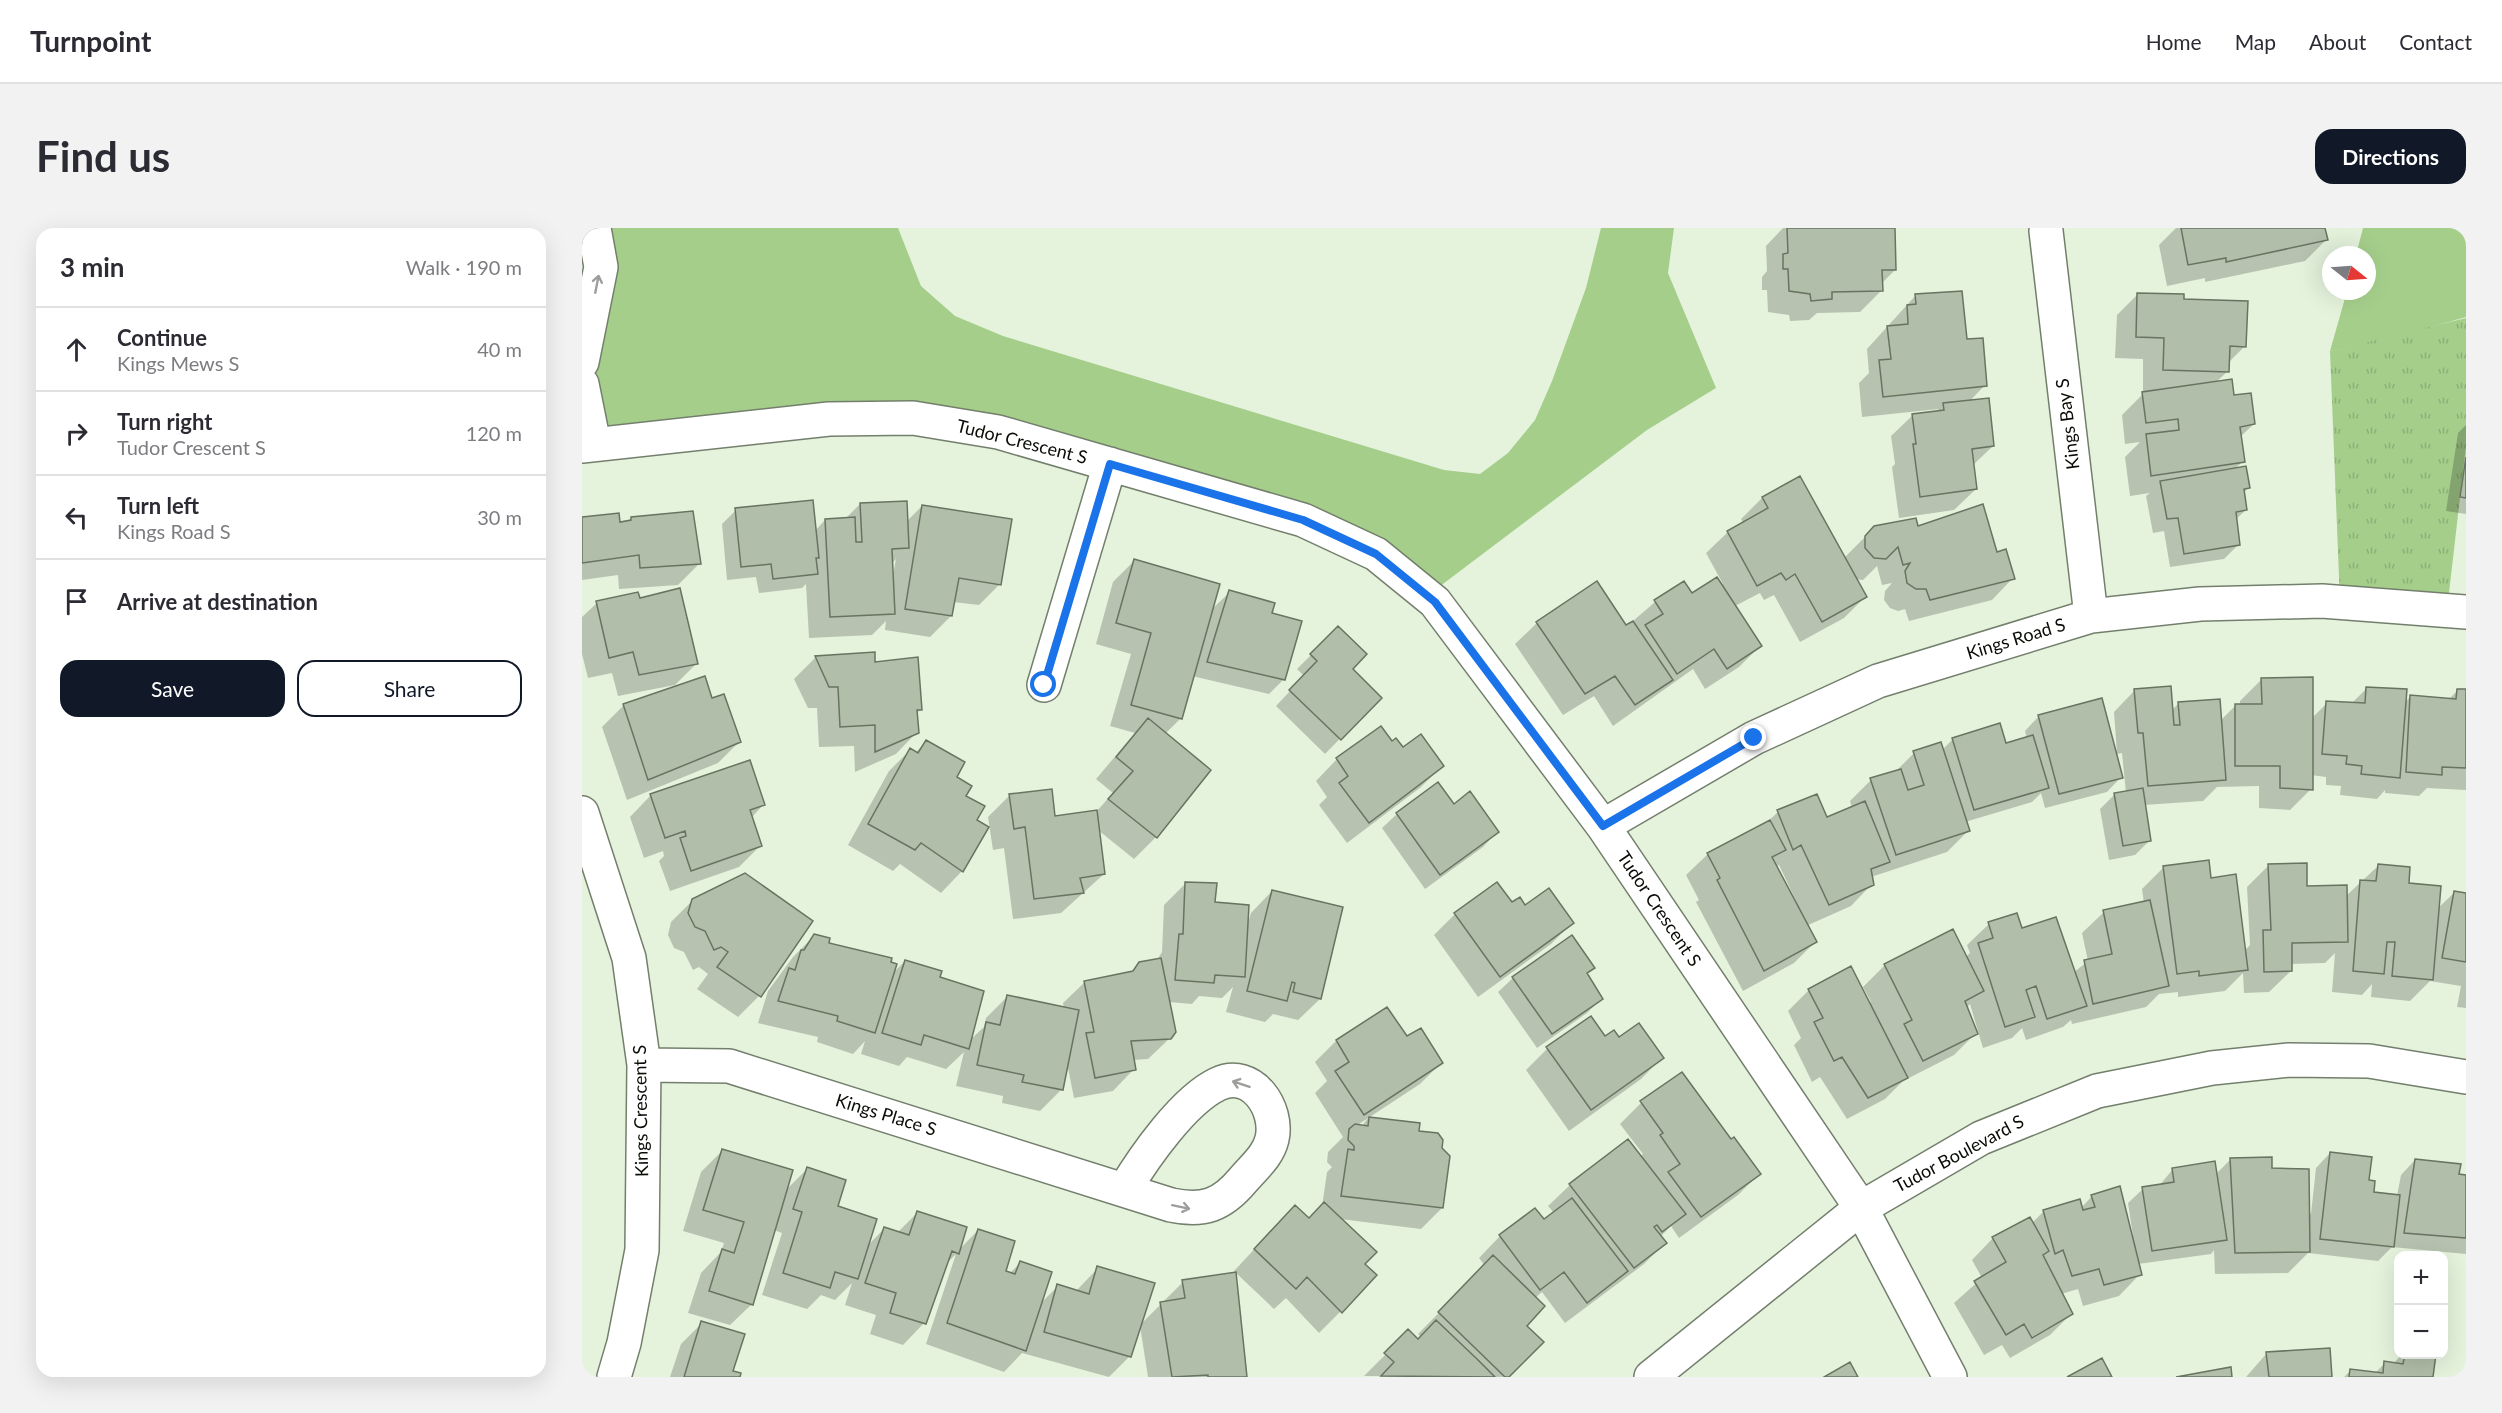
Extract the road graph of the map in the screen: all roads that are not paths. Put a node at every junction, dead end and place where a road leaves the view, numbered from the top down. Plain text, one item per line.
1 (594, 228) edge
2 (2046, 231) dead end
3 (582, 362) edge
4 (582, 384) edge
5 (588, 445) edge
6 (1110, 464) junction
7 (2466, 612) edge
8 (2091, 616) junction
9 (1044, 685) dead end
10 (582, 813) edge
11 (1603, 826) junction
12 (644, 1065) junction
13 (2466, 1077) edge
14 (1125, 1189) junction
15 (1861, 1208) junction
16 (614, 1377) edge
17 (1651, 1377) edge
18 (1950, 1377) edge

3 -> 1 street
2 - 8 street, Kings Bay S
4 - 5 street
5 - 6 street, Tudor Crescent S
6 - 9 street
6 - 11 street, Tudor Crescent S
7 - 8 street, Kings Road S
8 - 11 street, Kings Road S
10 - 12 street, Kings Crescent S
11 - 15 street, Tudor Crescent S
12 - 14 street, Kings Place S
12 - 16 street, Kings Crescent S
13 - 15 street, Tudor Boulevard S
14 -> 14 street, Kings Place S
15 - 17 street, Tudor Boulevard S
15 - 18 street, Tudor Crescent S

